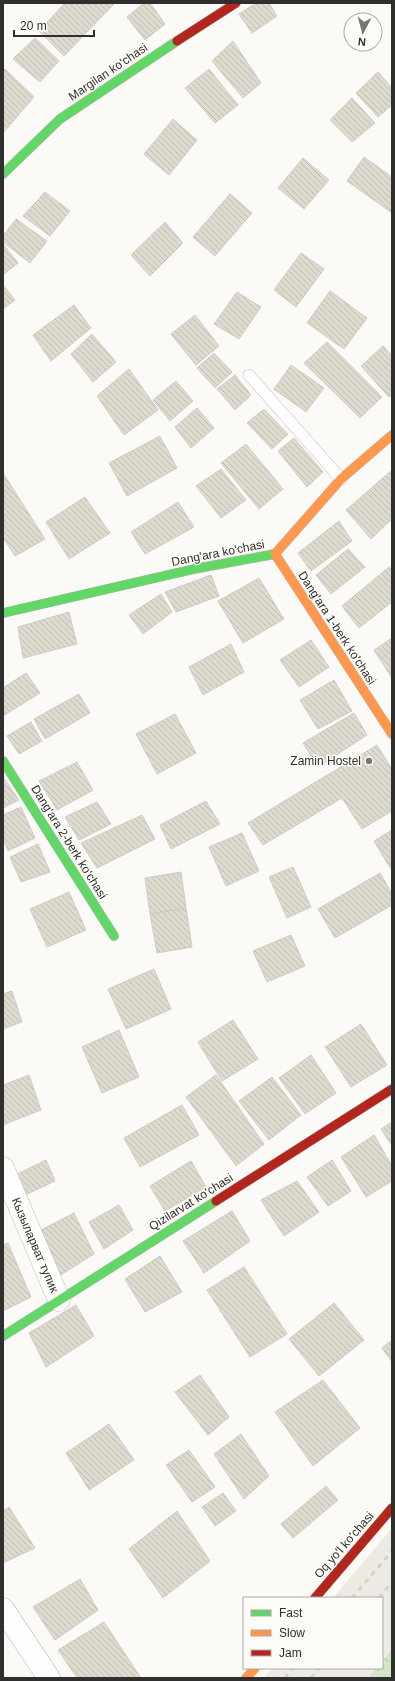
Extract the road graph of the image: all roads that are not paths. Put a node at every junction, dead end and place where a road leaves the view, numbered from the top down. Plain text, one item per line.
1 (236, 3) edge
2 (3, 174) edge
3 (249, 375) dead end
4 (392, 435) edge
5 (341, 479) junction
6 (275, 554) junction
7 (3, 613) edge
8 (392, 734) edge
9 (3, 761) edge
10 (114, 936) dead end
11 (392, 1089) edge
12 (3, 1168) edge
13 (59, 1300) junction
14 (3, 1336) edge
15 (392, 1508) edge
16 (316, 1597) edge
17 (3, 1608) edge
18 (254, 1669) edge
19 (49, 1678) edge
20 (246, 1678) edge

1 - 2 street, Margilan ko'chasi
3 - 5 lane
4 - 5 street, Dang'ara ko'chasi
5 - 6 street, Dang'ara ko'chasi
6 - 7 street, Dang'ara ko'chasi
6 - 8 street, Dang'ara 1-berk ko'chasi
9 - 10 street, Dang'ara 2-berk ko'chasi
11 - 13 street, Qizilarvat ko'chasi
12 - 13 street, Кызыларват тупик
13 - 14 street, Qizilarvat ko'chasi
15 - 16 street, Oq yo'l ko'chasi
17 - 19 street
18 - 20 street

